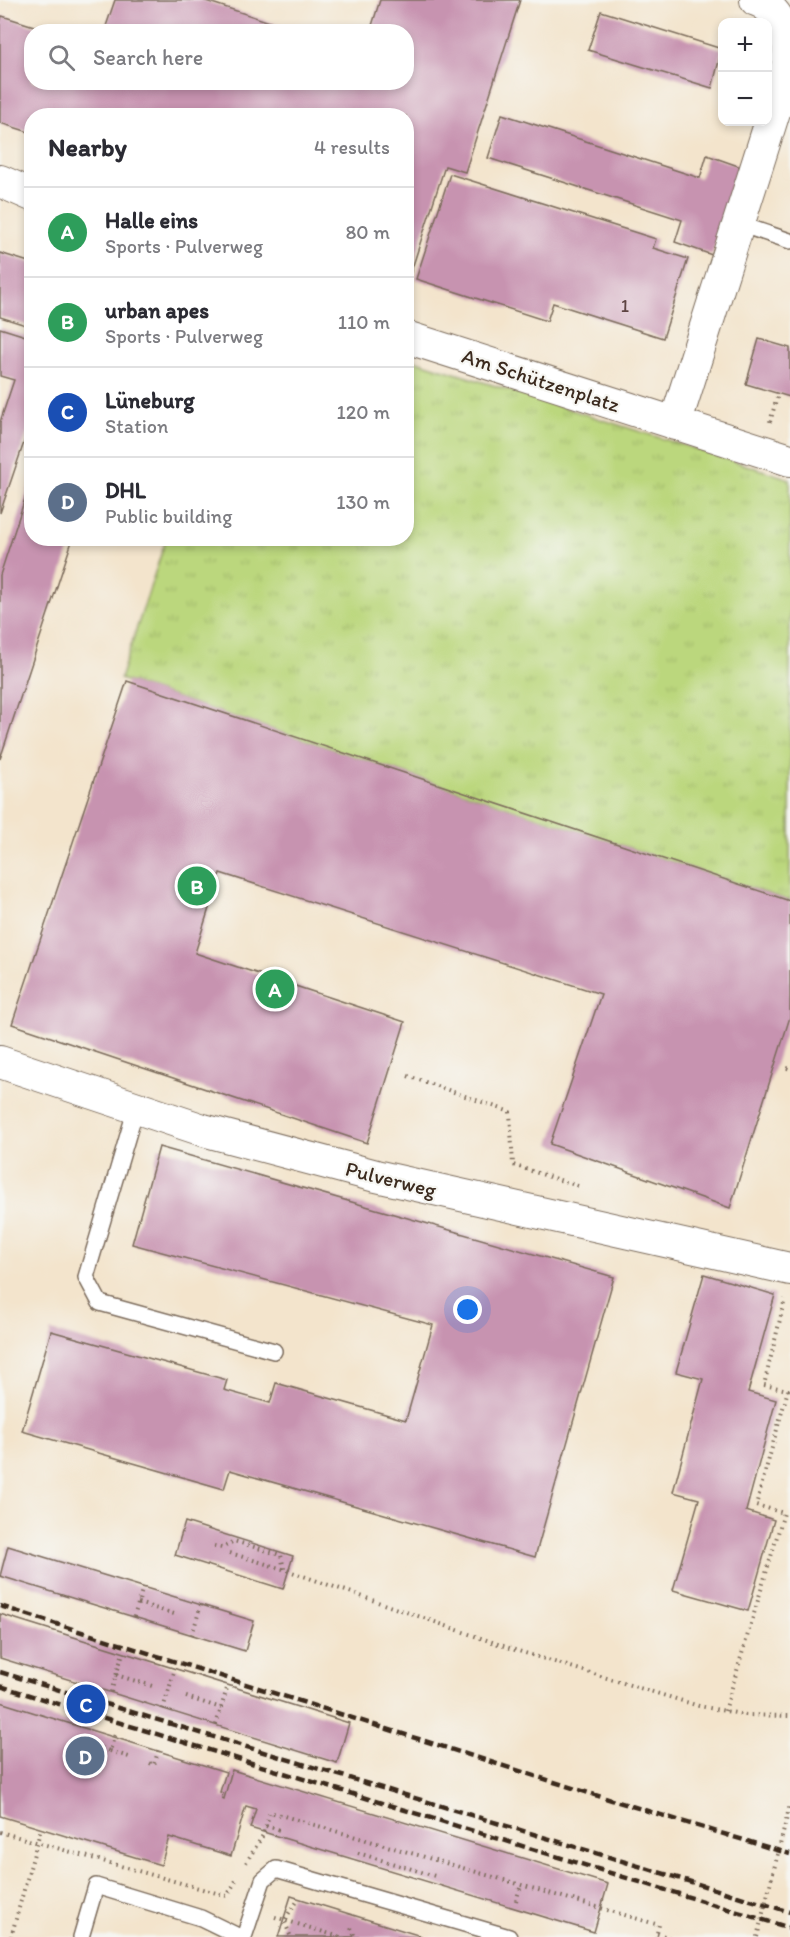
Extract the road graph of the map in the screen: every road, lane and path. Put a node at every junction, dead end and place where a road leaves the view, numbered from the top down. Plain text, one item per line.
1 (775, 12) edge
2 (0, 181) edge
3 (24, 192) edge
4 (739, 224) junction
5 (790, 242) edge
6 (414, 340) edge
7 (778, 394) dead end
8 (770, 423) dead end
9 (675, 424) junction
10 (790, 460) edge
11 (0, 1062) edge
12 (408, 1076) dead end
13 (136, 1108) junction
14 (581, 1187) dead end
15 (789, 1279) edge
16 (274, 1351) dead end
17 (214, 1546) dead end
18 (230, 1553) dead end
19 (284, 1569) junction
20 (143, 1587) dead end
21 (138, 1603) junction
22 (201, 1605) dead end
23 (174, 1614) dead end
24 (134, 1617) dead end
25 (192, 1635) dead end
26 (123, 1653) dead end
27 (174, 1669) dead end
28 (117, 1675) junction
29 (228, 1685) dead end
30 (153, 1686) dead end
31 (111, 1692) dead end
32 (186, 1697) dead end
33 (221, 1708) junction
34 (163, 1709) dead end
35 (725, 1712) junction
36 (790, 1716) edge
37 (216, 1725) dead end
38 (115, 1734) dead end
39 (77, 1745) dead end
40 (159, 1748) dead end
41 (110, 1750) junction
42 (132, 1758) dead end
43 (150, 1763) dead end
44 (790, 1805) edge
45 (266, 1826) junction
46 (41, 1828) dead end
47 (280, 1830) dead end
48 (0, 1832) edge
49 (37, 1842) junction
50 (358, 1853) dead end
51 (245, 1865) dead end
52 (239, 1875) dead end
53 (435, 1876) dead end
54 (520, 1885) junction
55 (227, 1896) junction
56 (299, 1899) dead end
57 (516, 1901) dead end
58 (253, 1910) junction
59 (284, 1920) junction
60 (351, 1928) dead end
61 (290, 1935) dead end
62 (656, 1935) edge
63 (11, 1937) edge
64 (81, 1937) edge
65 (242, 1937) edge
66 (340, 1937) edge
67 (355, 1937) edge
68 (509, 1937) edge
69 (669, 1937) edge
70 (757, 1937) edge

1 - 4 street
2 - 3 street
4 - 5 lane
4 - 9 street
6 - 9 street, Am Schützenplatz
7 - 8 path
9 - 10 street, Am Schützenplatz
11 - 13 street, Pulverweg
12 - 14 path
13 - 15 street, Pulverweg
13 - 16 lane
15 - 35 path
17 - 19 path
18 - 19 path
19 - 35 path
20 - 21 path
21 - 23 path
21 - 24 path
22 - 25 path
26 - 28 path
27 - 34 path
28 - 30 path
28 - 31 path
29 - 33 path
32 - 33 path
33 - 37 path
35 - 36 path
38 - 41 path
39 - 41 path
40 - 43 path
41 - 42 path
44 - 70 path
45 - 47 path
45 - 51 path
45 - 54 path
46 - 49 path
48 - 49 path
49 - 55 path
49 - 63 path
50 - 53 path
52 - 55 path
54 - 57 path
54 - 62 path
55 - 58 path
56 - 59 path
58 - 59 path
58 - 65 lane
58 - 68 lane
59 - 61 path
59 - 66 path
60 - 67 path
62 - 69 path
64 - 65 lane

